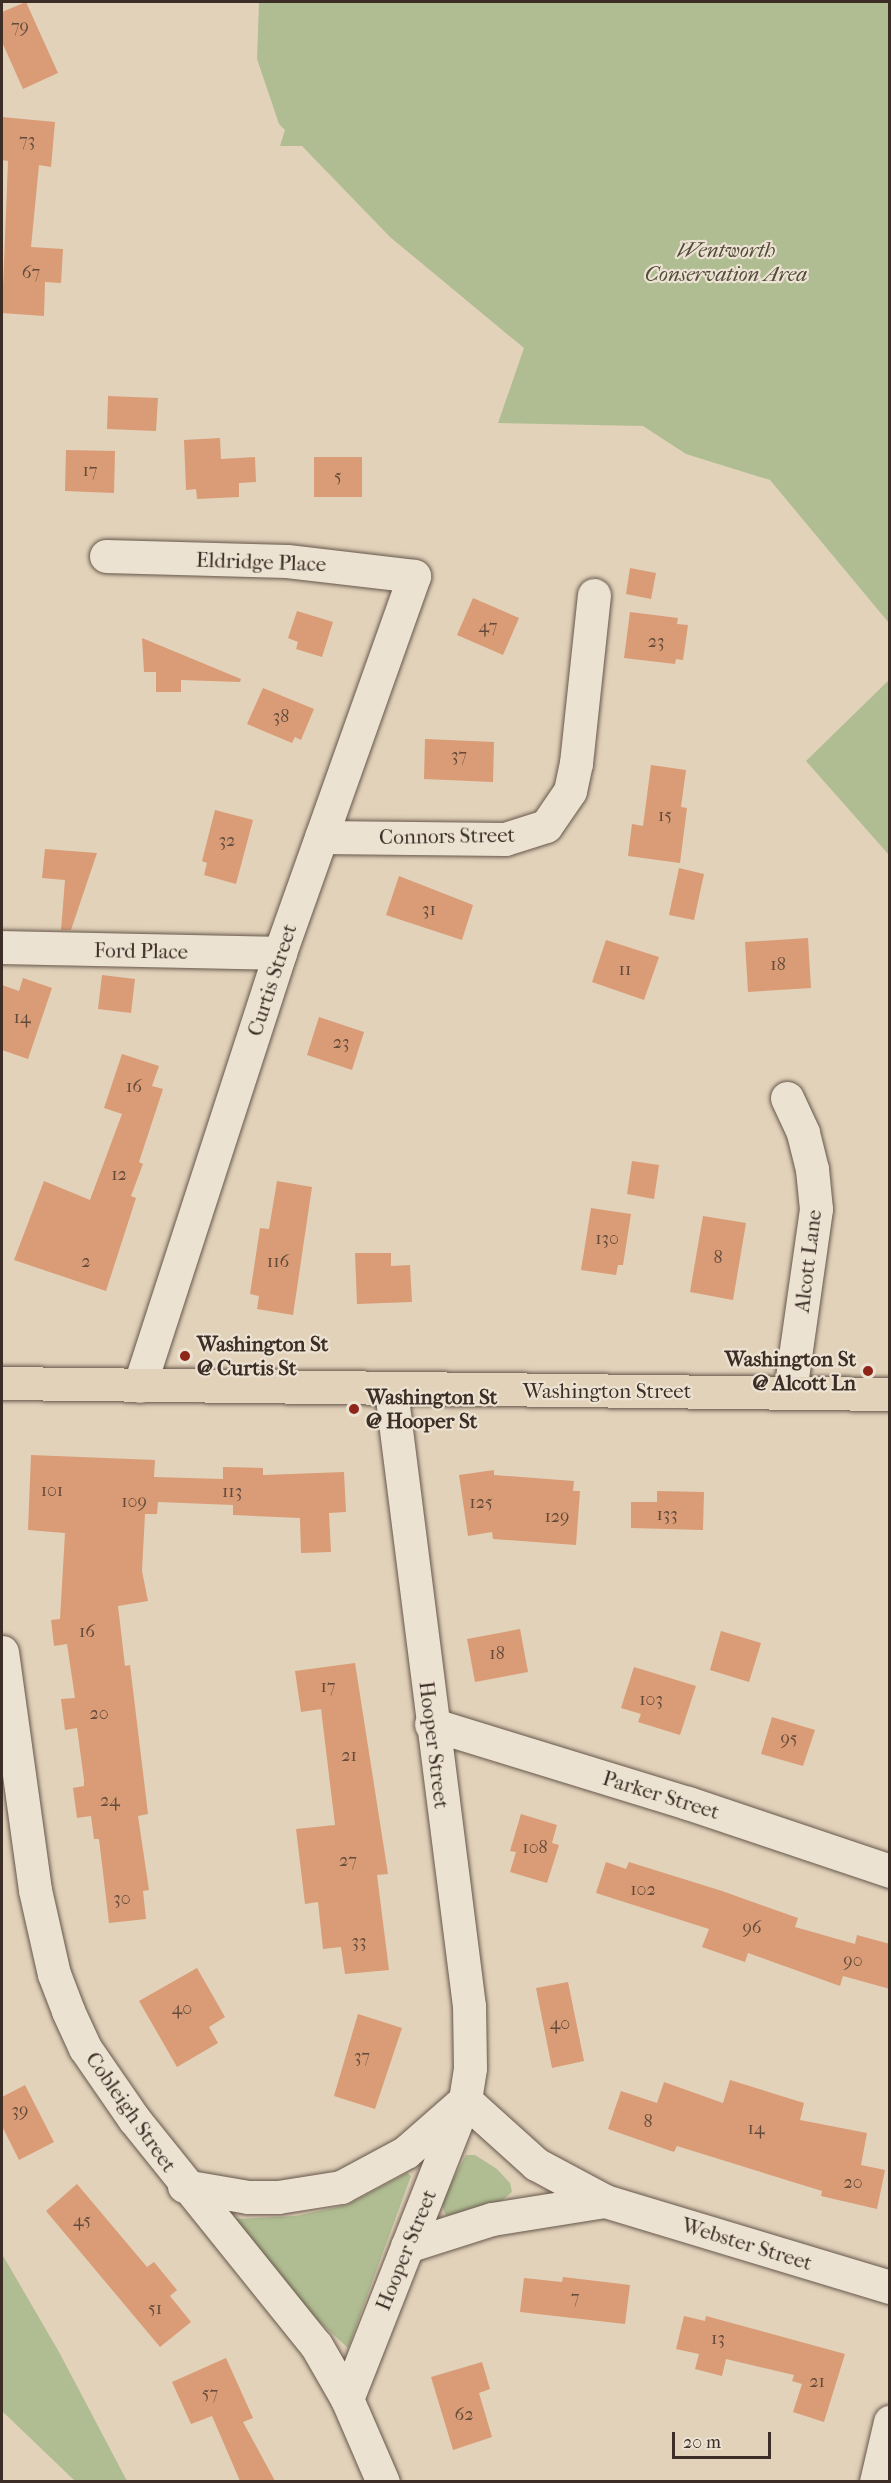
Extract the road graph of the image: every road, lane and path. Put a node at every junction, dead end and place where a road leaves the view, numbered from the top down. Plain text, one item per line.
1 (106, 556) dead end
2 (414, 576) joint
3 (594, 595) dead end
4 (321, 837) junction
5 (2, 947) edge
6 (280, 953) junction
7 (787, 1098) dead end
8 (2, 1383) edge
9 (139, 1386) junction
10 (391, 1390) junction
11 (790, 1392) junction
12 (890, 1394) edge
13 (2, 1652) edge
14 (431, 1724) junction
15 (890, 1871) edge
16 (465, 2100) junction
17 (184, 2186) junction
18 (605, 2201) junction
19 (407, 2246) junction
20 (890, 2287) edge
21 (348, 2399) junction
22 (890, 2422) edge
23 (383, 2481) edge
24 (876, 2481) edge

1 - 2 street, Eldridge Place
2 - 4 street, Curtis Street
3 - 4 street, Connors Street
4 - 6 street, Curtis Street
5 - 6 street, Ford Place
6 - 9 street, Curtis Street
7 - 11 street, Alcott Lane
8 - 9 main road, Washington Street
9 - 10 main road, Washington Street
10 - 11 main road, Washington Street
10 - 14 street, Hooper Street
11 - 12 main road, Washington Street
13 - 17 street, Cobleigh Street
14 - 15 street, Parker Street
14 - 16 street, Hooper Street
16 - 17 street
16 - 18 street, Webster Street
16 - 19 street, Hooper Street
17 - 21 street, Cobleigh Street
18 - 19 street, Webster Street
18 - 20 street, Webster Street
19 - 21 street, Hooper Street
21 - 23 street, Cobleigh Street
22 - 24 street

